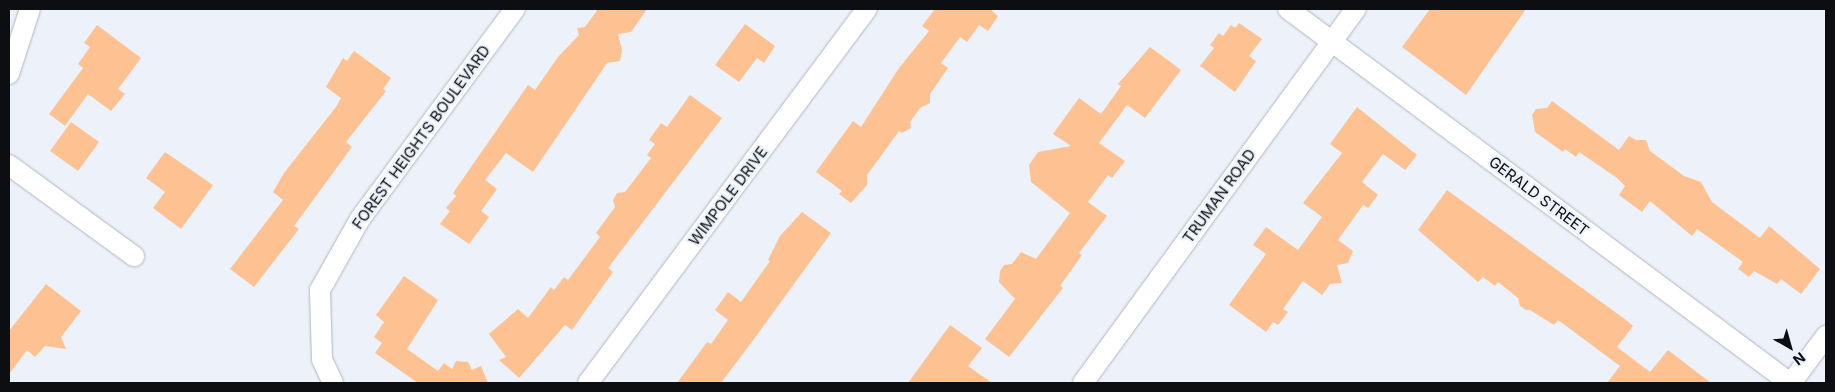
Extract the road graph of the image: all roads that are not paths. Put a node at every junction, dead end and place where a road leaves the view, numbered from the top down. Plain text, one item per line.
1 (30, 9) edge
2 (515, 9) edge
3 (867, 9) edge
4 (1288, 9) edge
5 (1356, 9) edge
6 (1332, 41) junction
7 (9, 74) edge
8 (9, 165) edge
9 (134, 256) dead end
10 (1826, 336) edge
11 (333, 383) edge
12 (588, 383) edge
13 (1083, 383) edge
14 (1791, 383) edge

1 - 7 street
2 - 11 street, FOREST HEIGHTS BOULEVARD
3 - 12 street, WIMPOLE DRIVE
4 - 6 street, GERALD STREET
5 - 6 street, TRUMAN ROAD
6 - 13 street, TRUMAN ROAD
6 - 14 street, GERALD STREET
8 - 9 street
10 - 14 street

